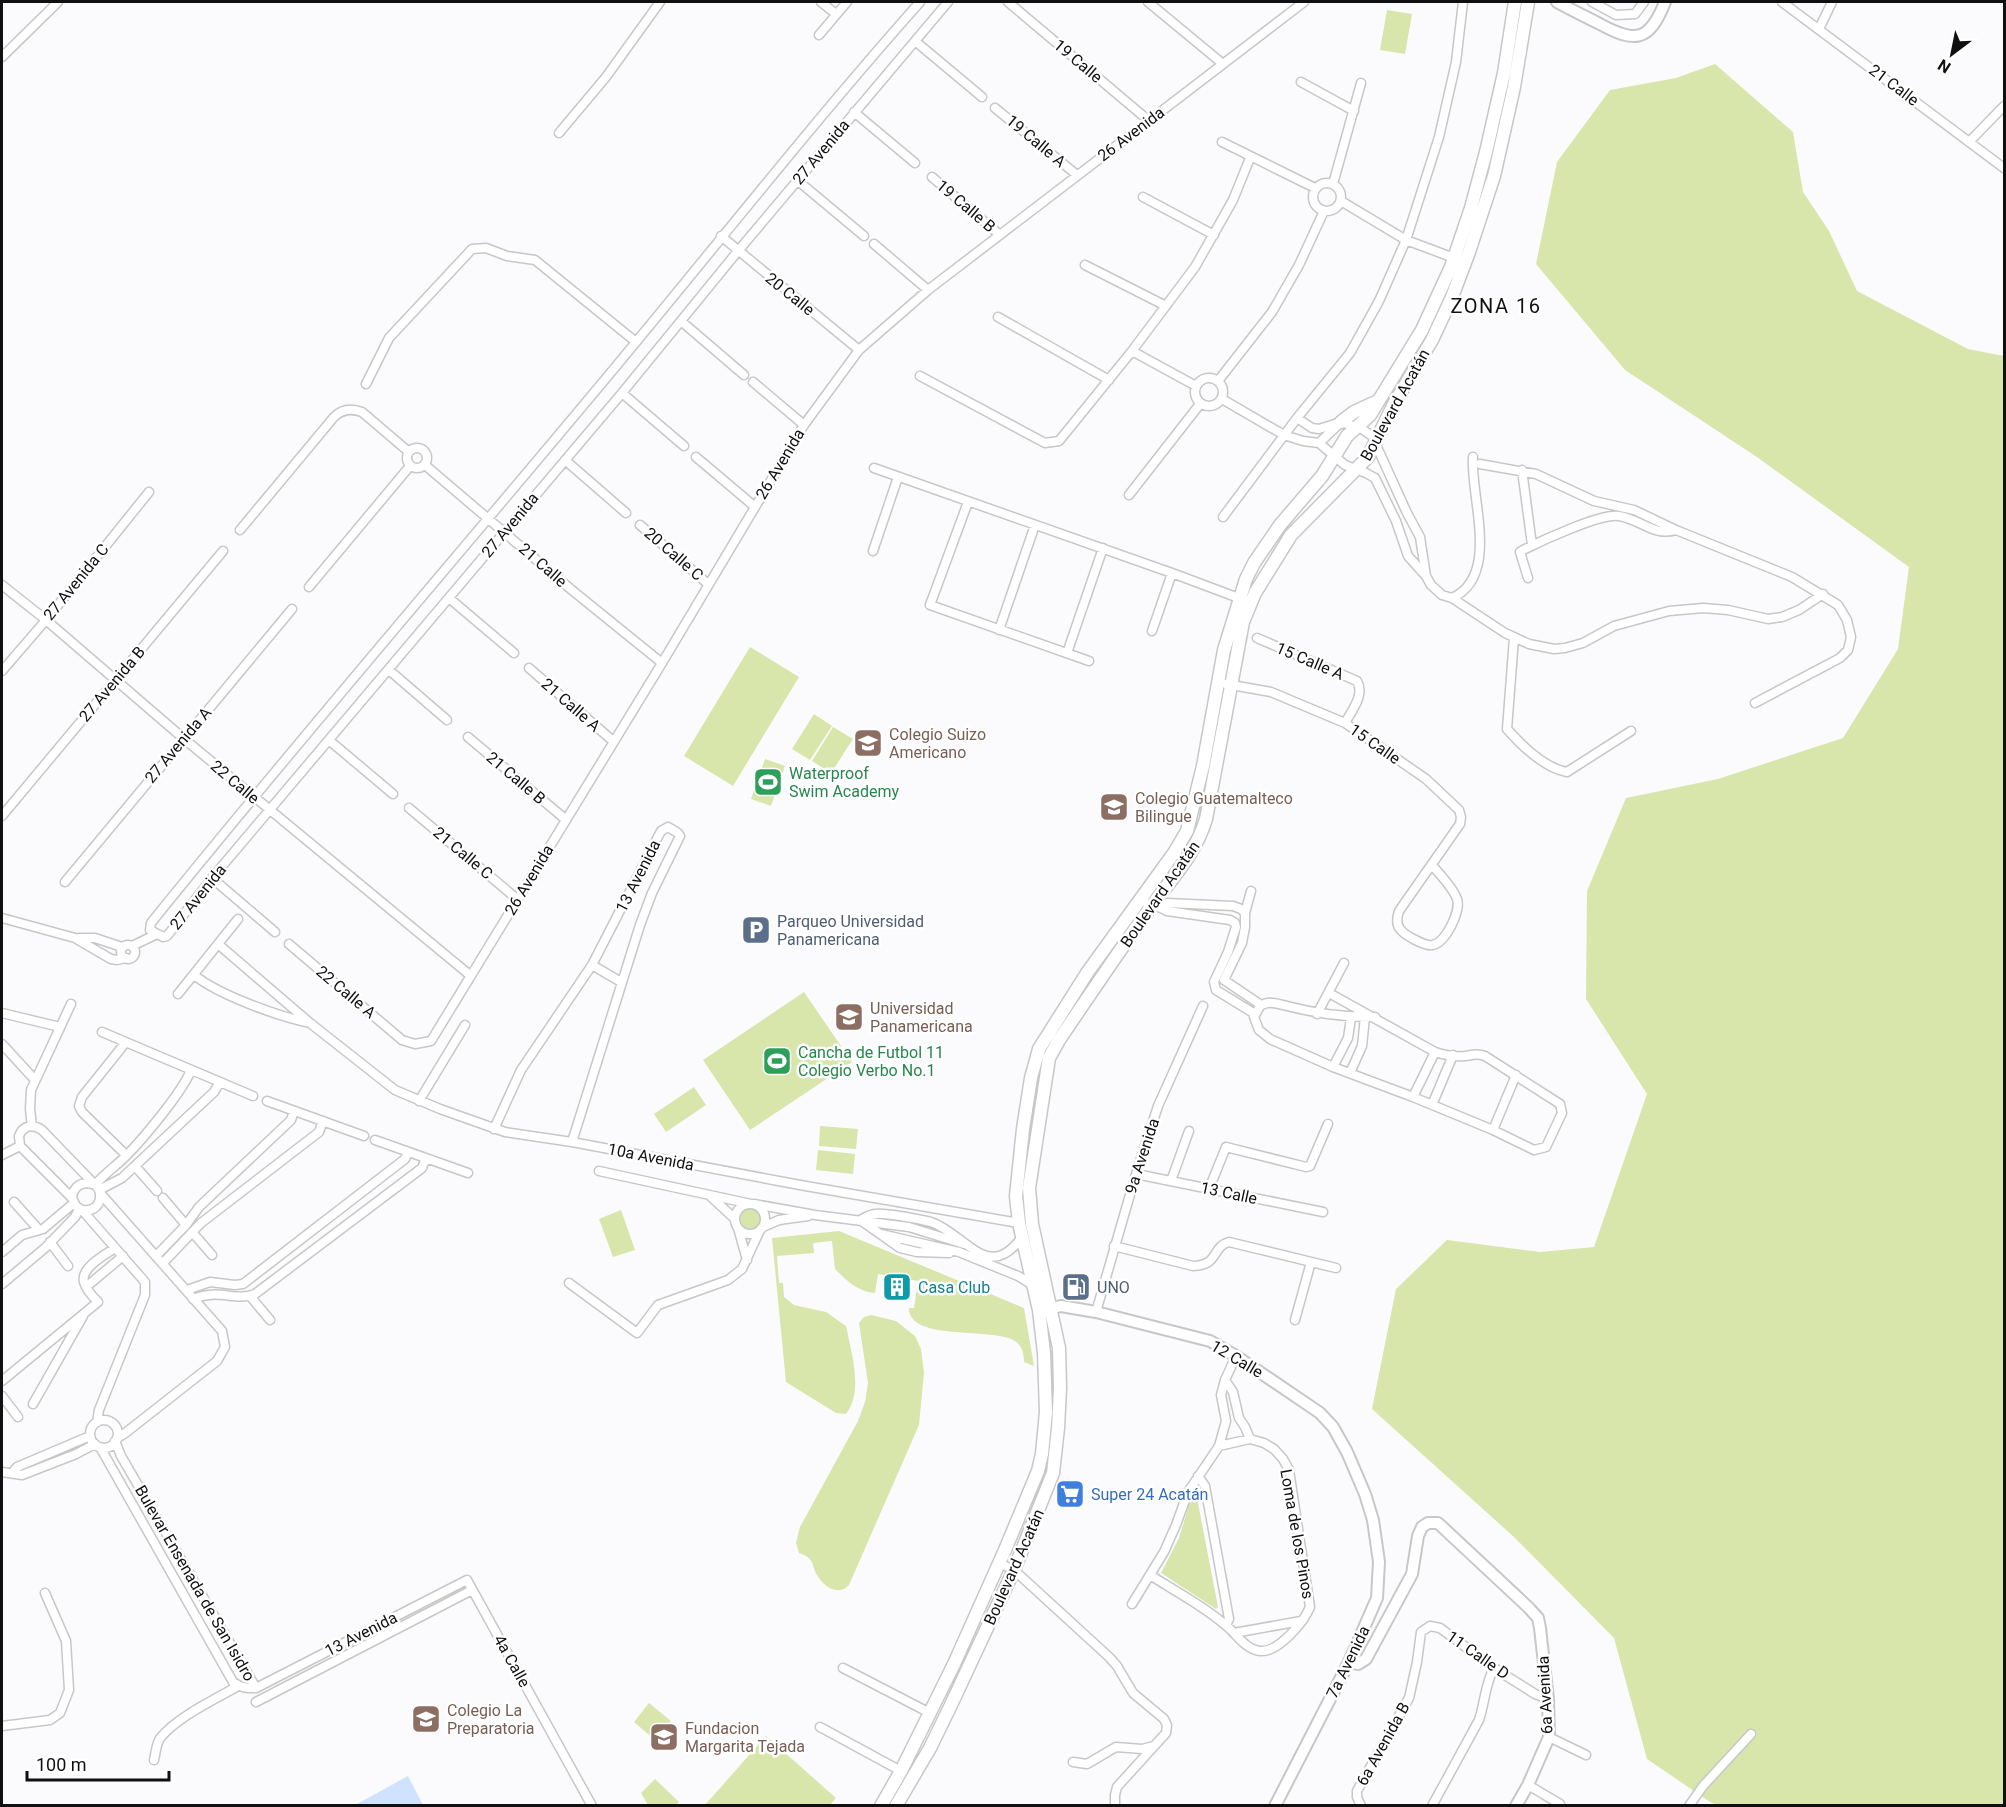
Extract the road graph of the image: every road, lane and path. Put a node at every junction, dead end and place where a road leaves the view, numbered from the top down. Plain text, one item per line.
1 (58, 2) edge
2 (660, 2) edge
3 (821, 2) edge
4 (847, 2) edge
5 (921, 2) edge
6 (948, 2) edge
7 (1008, 2) edge
8 (1148, 2) edge
9 (1304, 2) edge
10 (1463, 2) edge
11 (1515, 2) edge
12 (1528, 2) edge
13 (1557, 2) edge
14 (1592, 2) edge
15 (1644, 2) edge
16 (1665, 2) edge
17 (1786, 2) edge
18 (1832, 2) edge
19 (1293, 5) edge
20 (836, 14) junction
21 (1819, 29) junction
22 (819, 35) dead end
23 (915, 41) junction
24 (2, 57) edge
25 (1223, 64) junction
26 (1301, 82) dead end
27 (1361, 83) dead end
28 (982, 97) dead end
29 (2004, 106) edge
30 (995, 108) dead end
31 (1353, 111) junction
32 (854, 112) junction
33 (1148, 120) junction
34 (559, 133) dead end
35 (1970, 141) junction
36 (1222, 142) dead end
37 (1250, 158) junction
38 (915, 163) dead end
39 (2004, 168) edge
40 (1077, 175) junction
41 (932, 177) dead end
42 (797, 180) junction
43 (1333, 184) junction
44 (1315, 188) junction
45 (1143, 197) dead end
46 (1341, 201) junction
47 (1324, 211) junction
48 (1000, 234) junction
49 (721, 236) junction
50 (864, 236) dead end
51 (1214, 236) junction
52 (1406, 240) junction
53 (874, 244) dead end
54 (738, 251) junction
55 (1454, 258) junction
56 (1085, 266) dead end
57 (928, 290) junction
58 (1166, 306) junction
59 (998, 317) dead end
60 (681, 321) junction
61 (636, 342) junction
62 (859, 350) junction
63 (1132, 351) junction
64 (744, 375) dead end
65 (920, 376) dead end
66 (1109, 380) junction
67 (1218, 381) junction
68 (753, 382) dead end
69 (366, 384) dead end
70 (1196, 386) junction
71 (622, 393) junction
72 (1222, 399) junction
73 (1378, 401) junction
74 (1200, 404) junction
75 (1297, 418) junction
76 (1341, 422) junction
77 (804, 425) junction
78 (1358, 427) junction
79 (1284, 435) junction
80 (1319, 442) junction
81 (1375, 442) junction
82 (684, 446) dead end
83 (409, 452) junction
84 (1335, 455) junction
85 (696, 457) dead end
86 (565, 460) junction
87 (425, 465) junction
88 (410, 466) junction
89 (874, 468) dead end
90 (1357, 469) junction
91 (1522, 470) junction
92 (898, 477) junction
93 (149, 492) dead end
94 (1129, 495) dead end
95 (968, 502) junction
96 (1604, 504) junction
97 (754, 506) junction
98 (626, 513) dead end
99 (1223, 517) dead end
100 (1604, 517) junction
101 (489, 519) junction
102 (640, 525) dead end
103 (1035, 525) junction
104 (240, 530) dead end
105 (1676, 530) junction
106 (505, 532) junction
107 (1532, 545) junction
108 (1102, 548) junction
109 (223, 551) dead end
110 (873, 551) dead end
111 (1172, 573) junction
112 (1426, 576) junction
113 (1528, 578) dead end
114 (708, 584) junction
115 (2, 585) edge
116 (309, 587) dead end
117 (1823, 594) junction
118 (449, 598) junction
119 (1452, 598) junction
120 (1245, 601) junction
121 (291, 609) dead end
122 (46, 620) junction
123 (999, 630) junction
124 (1152, 632) dead end
125 (1257, 638) dead end
126 (1514, 638) junction
127 (514, 653) dead end
128 (1067, 653) junction
129 (1089, 661) dead end
130 (662, 663) junction
131 (529, 668) dead end
132 (389, 670) junction
133 (2, 671) edge
134 (116, 680) junction
135 (1217, 683) junction
136 (1230, 684) junction
137 (1755, 702) dead end
138 (447, 720) dead end
139 (1345, 723) junction
140 (1631, 731) dead end
141 (468, 737) dead end
142 (183, 738) junction
143 (330, 741) junction
144 (614, 741) junction
145 (393, 794) dead end
146 (252, 796) junction
147 (409, 808) dead end
148 (269, 810) junction
149 (2, 816) edge
150 (565, 819) junction
151 (1432, 865) junction
152 (212, 878) junction
153 (65, 882) dead end
154 (1251, 891) dead end
155 (517, 899) junction
156 (1151, 904) junction
157 (1245, 913) junction
158 (2, 918) edge
159 (238, 919) dead end
160 (275, 932) dead end
161 (1238, 932) junction
162 (157, 934) junction
163 (75, 938) junction
164 (218, 944) junction
165 (289, 944) dead end
166 (132, 946) junction
167 (122, 947) junction
168 (126, 958) junction
169 (1344, 963) dead end
170 (592, 965) junction
171 (194, 975) junction
172 (471, 976) junction
173 (621, 982) junction
174 (1329, 993) junction
175 (178, 994) dead end
176 (71, 1004) dead end
177 (1261, 1005) junction
178 (1203, 1006) dead end
179 (2, 1013) edge
180 (1255, 1014) junction
181 (1317, 1014) junction
182 (1365, 1017) junction
183 (1375, 1017) junction
184 (1351, 1018) junction
185 (310, 1023) junction
186 (465, 1025) dead end
187 (60, 1027) junction
188 (102, 1032) dead end
189 (402, 1040) joint
190 (126, 1042) junction
191 (2, 1044) edge
192 (1435, 1052) junction
193 (1453, 1055) junction
194 (1333, 1067) junction
195 (190, 1070) junction
196 (1350, 1073) junction
197 (1516, 1075) junction
198 (36, 1080) junction
199 (220, 1082) junction
200 (253, 1096) dead end
201 (1413, 1097) junction
202 (267, 1101) dead end
203 (419, 1101) junction
204 (1432, 1105) junction
205 (294, 1111) junction
206 (323, 1121) junction
207 (1328, 1124) dead end
208 (32, 1126) junction
209 (494, 1129) junction
210 (1492, 1130) junction
211 (1189, 1131) dead end
212 (364, 1136) dead end
213 (375, 1140) dead end
214 (572, 1142) junction
215 (20, 1146) junction
216 (408, 1152) junction
217 (2, 1155) edge
218 (126, 1155) junction
219 (426, 1158) junction
220 (135, 1166) junction
221 (599, 1171) dead end
222 (468, 1173) dead end
223 (1136, 1174) junction
224 (1171, 1181) junction
225 (97, 1188) junction
226 (1209, 1189) junction
227 (706, 1193) junction
228 (14, 1202) dead end
229 (753, 1204) junction
230 (77, 1205) junction
231 (1323, 1212) dead end
232 (815, 1215) junction
233 (860, 1220) junction
234 (737, 1223) junction
235 (1019, 1223) junction
236 (186, 1224) junction
237 (761, 1229) junction
238 (39, 1230) junction
239 (193, 1233) junction
240 (1022, 1237) junction
241 (50, 1242) junction
242 (1114, 1246) junction
243 (115, 1248) junction
244 (962, 1248) junction
245 (2, 1252) edge
246 (212, 1255) dead end
247 (123, 1256) junction
248 (156, 1256) junction
249 (747, 1261) junction
250 (1311, 1262) junction
251 (163, 1263) junction
252 (68, 1266) dead end
253 (1335, 1268) dead end
254 (569, 1283) dead end
255 (2, 1284) edge
256 (1033, 1285) junction
257 (86, 1287) junction
258 (187, 1290) junction
259 (250, 1296) junction
260 (193, 1299) junction
261 (1045, 1309) junction
262 (86, 1310) junction
263 (1096, 1312) junction
264 (270, 1320) dead end
265 (1294, 1320) dead end
266 (1236, 1356) junction
267 (1225, 1380) junction
268 (2, 1381) edge
269 (2, 1396) edge
270 (33, 1404) dead end
271 (18, 1417) dead end
272 (1239, 1418) junction
273 (1227, 1421) junction
274 (97, 1422) junction
275 (90, 1436) junction
276 (116, 1439) junction
277 (1250, 1439) junction
278 (97, 1446) junction
279 (1219, 1446) junction
280 (2, 1472) edge
281 (12, 1473) junction
282 (1198, 1476) junction
283 (1370, 1508) joint
284 (999, 1563) junction
285 (1014, 1570) junction
286 (1150, 1575) junction
287 (467, 1580) joint
288 (472, 1590) junction
289 (45, 1593) dead end
290 (1132, 1604) dead end
291 (1303, 1621) junction
292 (1226, 1625) junction
293 (1440, 1628) joint
294 (1234, 1633) junction
295 (238, 1660) junction
296 (1349, 1662) junction
297 (225, 1668) junction
298 (843, 1668) dead end
299 (1494, 1668) junction
300 (238, 1686) junction
301 (256, 1688) junction
302 (1548, 1699) junction
303 (256, 1702) dead end
304 (930, 1713) junction
305 (2, 1726) edge
306 (820, 1727) dead end
307 (1750, 1734) dead end
308 (1549, 1737) junction
309 (1155, 1746) junction
310 (1586, 1755) dead end
311 (154, 1760) dead end
312 (1073, 1762) dead end
313 (901, 1771) junction
314 (1528, 1785) junction
315 (1560, 1804) dead end
316 (592, 1806) edge
317 (881, 1806) edge
318 (896, 1806) edge
319 (1115, 1806) edge
320 (1275, 1806) edge
321 (1361, 1806) edge
322 (1432, 1806) edge
323 (1516, 1806) edge
324 (1689, 1806) edge

1 - 24 street
2 - 34 street
3 - 20 street
4 - 20 street
5 - 49 street, 27 Avenida
6 - 23 street, 27 Avenida
7 - 33 street, 19 Calle
8 - 25 street
9 - 19 street, 26 Avenida
10 - 52 street
11 - 55 main road, Boulevard Acatán
12 - 81 main road, Boulevard Acatán
13 - 16 street
14 - 15 street
17 - 21 street, 21 Calle
18 - 21 street
19 - 25 street, 26 Avenida
20 - 22 street
21 - 35 street, 21 Calle
23 - 28 street
23 - 32 street, 27 Avenida
25 - 33 street, 26 Avenida
26 - 31 street
27 - 31 street
29 - 35 street
30 - 40 street, 19 Calle A
31 - 43 street
32 - 38 street
32 - 42 street, 27 Avenida
33 - 40 street, 26 Avenida
35 - 39 street, 21 Calle
36 - 37 street
37 - 44 street
37 - 51 street
40 - 48 street, 26 Avenida
41 - 48 street, 19 Calle B
42 - 50 street
42 - 54 street, 27 Avenida
43 - 44 street
43 - 46 street
44 - 47 street
45 - 51 street
46 - 47 street
46 - 52 street
47 - 67 street
48 - 57 street, 26 Avenida
49 - 54 street, 20 Calle
49 - 61 street, 27 Avenida
51 - 58 street
52 - 55 street
52 - 75 street
53 - 57 street
54 - 60 street, 27 Avenida
54 - 62 street, 20 Calle
55 - 73 main road, Boulevard Acatán
56 - 58 street
57 - 62 street, 26 Avenida
58 - 63 street
59 - 66 street
60 - 64 street
60 - 71 street, 27 Avenida
61 - 69 street
61 - 101 street, 27 Avenida
62 - 77 street, 26 Avenida
63 - 66 street
63 - 70 street
65 - 66 street
67 - 70 street
67 - 72 street
68 - 77 street
70 - 74 street
71 - 82 street
71 - 86 street, 27 Avenida
72 - 74 street
72 - 79 street
73 - 76 main road
73 - 78 main road, Boulevard Acatán
74 - 94 street
75 - 76 street
75 - 79 street
76 - 78 street
76 - 80 street
77 - 97 street, 26 Avenida
78 - 81 street
78 - 84 main road, Boulevard Acatán
79 - 80 street
79 - 99 street
80 - 84 street
81 - 90 main road, Boulevard Acatán
81 - 112 street
83 - 87 street, 21 Calle
83 - 88 street
83 - 104 street
84 - 90 street
84 - 120 main road, Boulevard Acatán
85 - 97 street
86 - 98 street
86 - 106 street, 27 Avenida
87 - 88 street
87 - 101 street, 21 Calle
88 - 116 street
89 - 92 street
90 - 112 street
90 - 120 main road, Boulevard Acatán
91 - 96 street
91 - 107 street
91 - 119 street
92 - 95 street
92 - 110 street
93 - 122 street, 27 Avenida C
95 - 103 street
95 - 123 street
96 - 100 street
96 - 105 street
97 - 114 street, 26 Avenida
100 - 105 street
100 - 107 street
101 - 106 street, 21 Calle
101 - 146 street, 27 Avenida
102 - 114 street, 20 Calle C
103 - 108 street
103 - 123 street
105 - 117 street
106 - 118 street, 27 Avenida
106 - 130 street, 21 Calle
107 - 113 street
108 - 111 street
108 - 128 street
109 - 134 street, 27 Avenida B
111 - 120 street
111 - 124 street
112 - 119 street
114 - 130 street, 26 Avenida
115 - 122 street, 22 Calle
117 - 126 street
117 - 137 street
118 - 127 street
118 - 132 street, 27 Avenida
119 - 126 street
120 - 135 main road, Boulevard Acatán
120 - 136 main road, Boulevard Acatán
121 - 142 street, 27 Avenida A
122 - 133 street, 27 Avenida C
122 - 134 street, 22 Calle
123 - 128 street
125 - 139 street, 15 Calle A
126 - 140 street
128 - 129 street
130 - 144 street, 26 Avenida
131 - 144 street, 21 Calle A
132 - 138 street
132 - 143 street, 27 Avenida
134 - 142 street, 22 Calle
134 - 149 street, 27 Avenida B
135 - 136 street, 15 Calle
135 - 156 main road, Boulevard Acatán
136 - 139 street, 15 Calle
136 - 156 main road, Boulevard Acatán
139 - 151 street, 15 Calle
141 - 150 street, 21 Calle B
142 - 146 street, 22 Calle
142 - 153 street, 27 Avenida A
143 - 145 street
143 - 148 street, 27 Avenida
144 - 150 street, 26 Avenida
146 - 148 street, 22 Calle
146 - 162 street, 27 Avenida
147 - 155 street, 21 Calle C
148 - 152 street, 27 Avenida
148 - 172 street, 22 Calle
150 - 155 street, 26 Avenida
151 - 151 street, 15 Calle
152 - 160 street
152 - 162 street, 27 Avenida
154 - 157 street
155 - 172 street, 26 Avenida
156 - 157 street
156 - 161 street
156 - 235 main road, Boulevard Acatán
156 - 261 main road, Boulevard Acatán
157 - 161 street
158 - 163 street
159 - 164 street
161 - 177 street
161 - 180 street
162 - 166 street
163 - 167 street
163 - 168 street
164 - 171 street
164 - 185 street, 10a Avenida
165 - 189 street, 22 Calle A
166 - 167 street
166 - 168 street
167 - 168 street
169 - 174 street
170 - 173 street
170 - 173 street, 13 Avenida
170 - 209 street, 13 Avenida
171 - 175 street
171 - 185 street, 10a Avenida
172 - 189 street, 26 Avenida
173 - 214 street, 13 Avenida
174 - 181 street
174 - 183 street
176 - 187 street
177 - 180 street
177 - 181 street
178 - 223 street, 9a Avenida
179 - 187 street
180 - 194 street
181 - 184 street
182 - 183 street
182 - 184 street
182 - 196 street
183 - 192 street
184 - 194 street
185 - 203 street, 10a Avenida
186 - 203 street
187 - 198 street
188 - 190 street
190 - 195 street
190 - 218 street
191 - 198 street
192 - 193 street
192 - 201 street
193 - 197 street
193 - 204 street
194 - 196 street
195 - 199 street
195 - 218 street
196 - 201 street
197 - 210 street
197 - 210 street
198 - 208 street
199 - 200 street
199 - 220 street
201 - 204 street
202 - 205 street
203 - 209 street, 10a Avenida
204 - 210 street
205 - 206 street
205 - 236 street
206 - 212 street
206 - 239 street
207 - 226 street
208 - 215 street
208 - 225 street
209 - 214 street, 10a Avenida
211 - 224 street
213 - 216 street
214 - 235 street, 10a Avenida
215 - 217 street
215 - 230 street
216 - 219 street
216 - 258 street
218 - 225 street
219 - 222 street
219 - 259 street
220 - 225 street
220 - 236 street
221 - 227 street
223 - 224 street, 13 Calle
223 - 242 street, 9a Avenida
224 - 226 street, 13 Calle
225 - 230 street
225 - 230 street
225 - 248 street
226 - 231 street, 13 Calle
227 - 229 street
227 - 234 street
228 - 238 street
229 - 232 street
229 - 234 street
229 - 237 street
230 - 238 street
230 - 241 street
230 - 243 street
232 - 233 street
232 - 237 street
233 - 244 street
233 - 244 street
234 - 237 street
234 - 249 street
235 - 240 main road, Boulevard Acatán
236 - 248 street
237 - 249 street
238 - 245 street
239 - 246 street
239 - 251 street
240 - 244 street
240 - 256 main road, Boulevard Acatán
241 - 252 street
241 - 255 street
242 - 250 street
242 - 263 street, 9a Avenida
243 - 247 street
243 - 257 street
244 - 256 street
247 - 257 street
247 - 274 street
248 - 251 street
249 - 254 street
250 - 253 street
250 - 265 street
251 - 258 street
256 - 261 main road, Boulevard Acatán
257 - 262 street
258 - 260 street
259 - 260 street
259 - 264 street
260 - 276 street
261 - 263 street, 12 Calle
261 - 284 main road, Boulevard Acatán
261 - 285 main road, Boulevard Acatán
262 - 268 street
262 - 270 street
263 - 266 street, 12 Calle
266 - 267 street
266 - 283 street, 12 Calle
267 - 272 street
267 - 273 street
269 - 271 street
272 - 273 street
272 - 277 street
273 - 279 street
274 - 275 street
274 - 276 street
275 - 278 street
275 - 281 street
276 - 278 street
276 - 295 street, Bulevar Ensenada de San Isidro
277 - 279 street
277 - 291 street, Loma de los Pinos
278 - 281 street
278 - 297 street, Bulevar Ensenada de San Isidro
279 - 282 street
280 - 281 street
282 - 286 street
282 - 292 street
283 - 296 street, 7a Avenida
284 - 285 street
284 - 304 main road, Boulevard Acatán
285 - 309 street
285 - 318 main road, Boulevard Acatán
286 - 290 street
286 - 292 street, Loma de los Pinos
287 - 288 street, 4a Calle
287 - 301 street, 13 Avenida
288 - 303 street
288 - 316 street, 4a Calle
289 - 305 street
291 - 294 street
291 - 294 street, Loma de los Pinos
292 - 294 street, Loma de los Pinos
293 - 299 street, 11 Calle D
293 - 321 street, 6a Avenida B
295 - 297 street
295 - 301 street, Bulevar Ensenada de San Isidro
296 - 302 street, 6a Avenida
296 - 320 street, 7a Avenida
297 - 300 street, Bulevar Ensenada de San Isidro
298 - 304 street
299 - 302 street, 11 Calle D
299 - 322 street
300 - 301 street, Bulevar Ensenada de San Isidro
300 - 311 street
302 - 308 street, 6a Avenida
304 - 313 main road, Boulevard Acatán
306 - 313 street
307 - 324 street
308 - 310 street
308 - 314 street, 6a Avenida
309 - 312 street
309 - 319 street
313 - 317 main road, Boulevard Acatán
314 - 315 street
314 - 323 street, 6a Avenida

